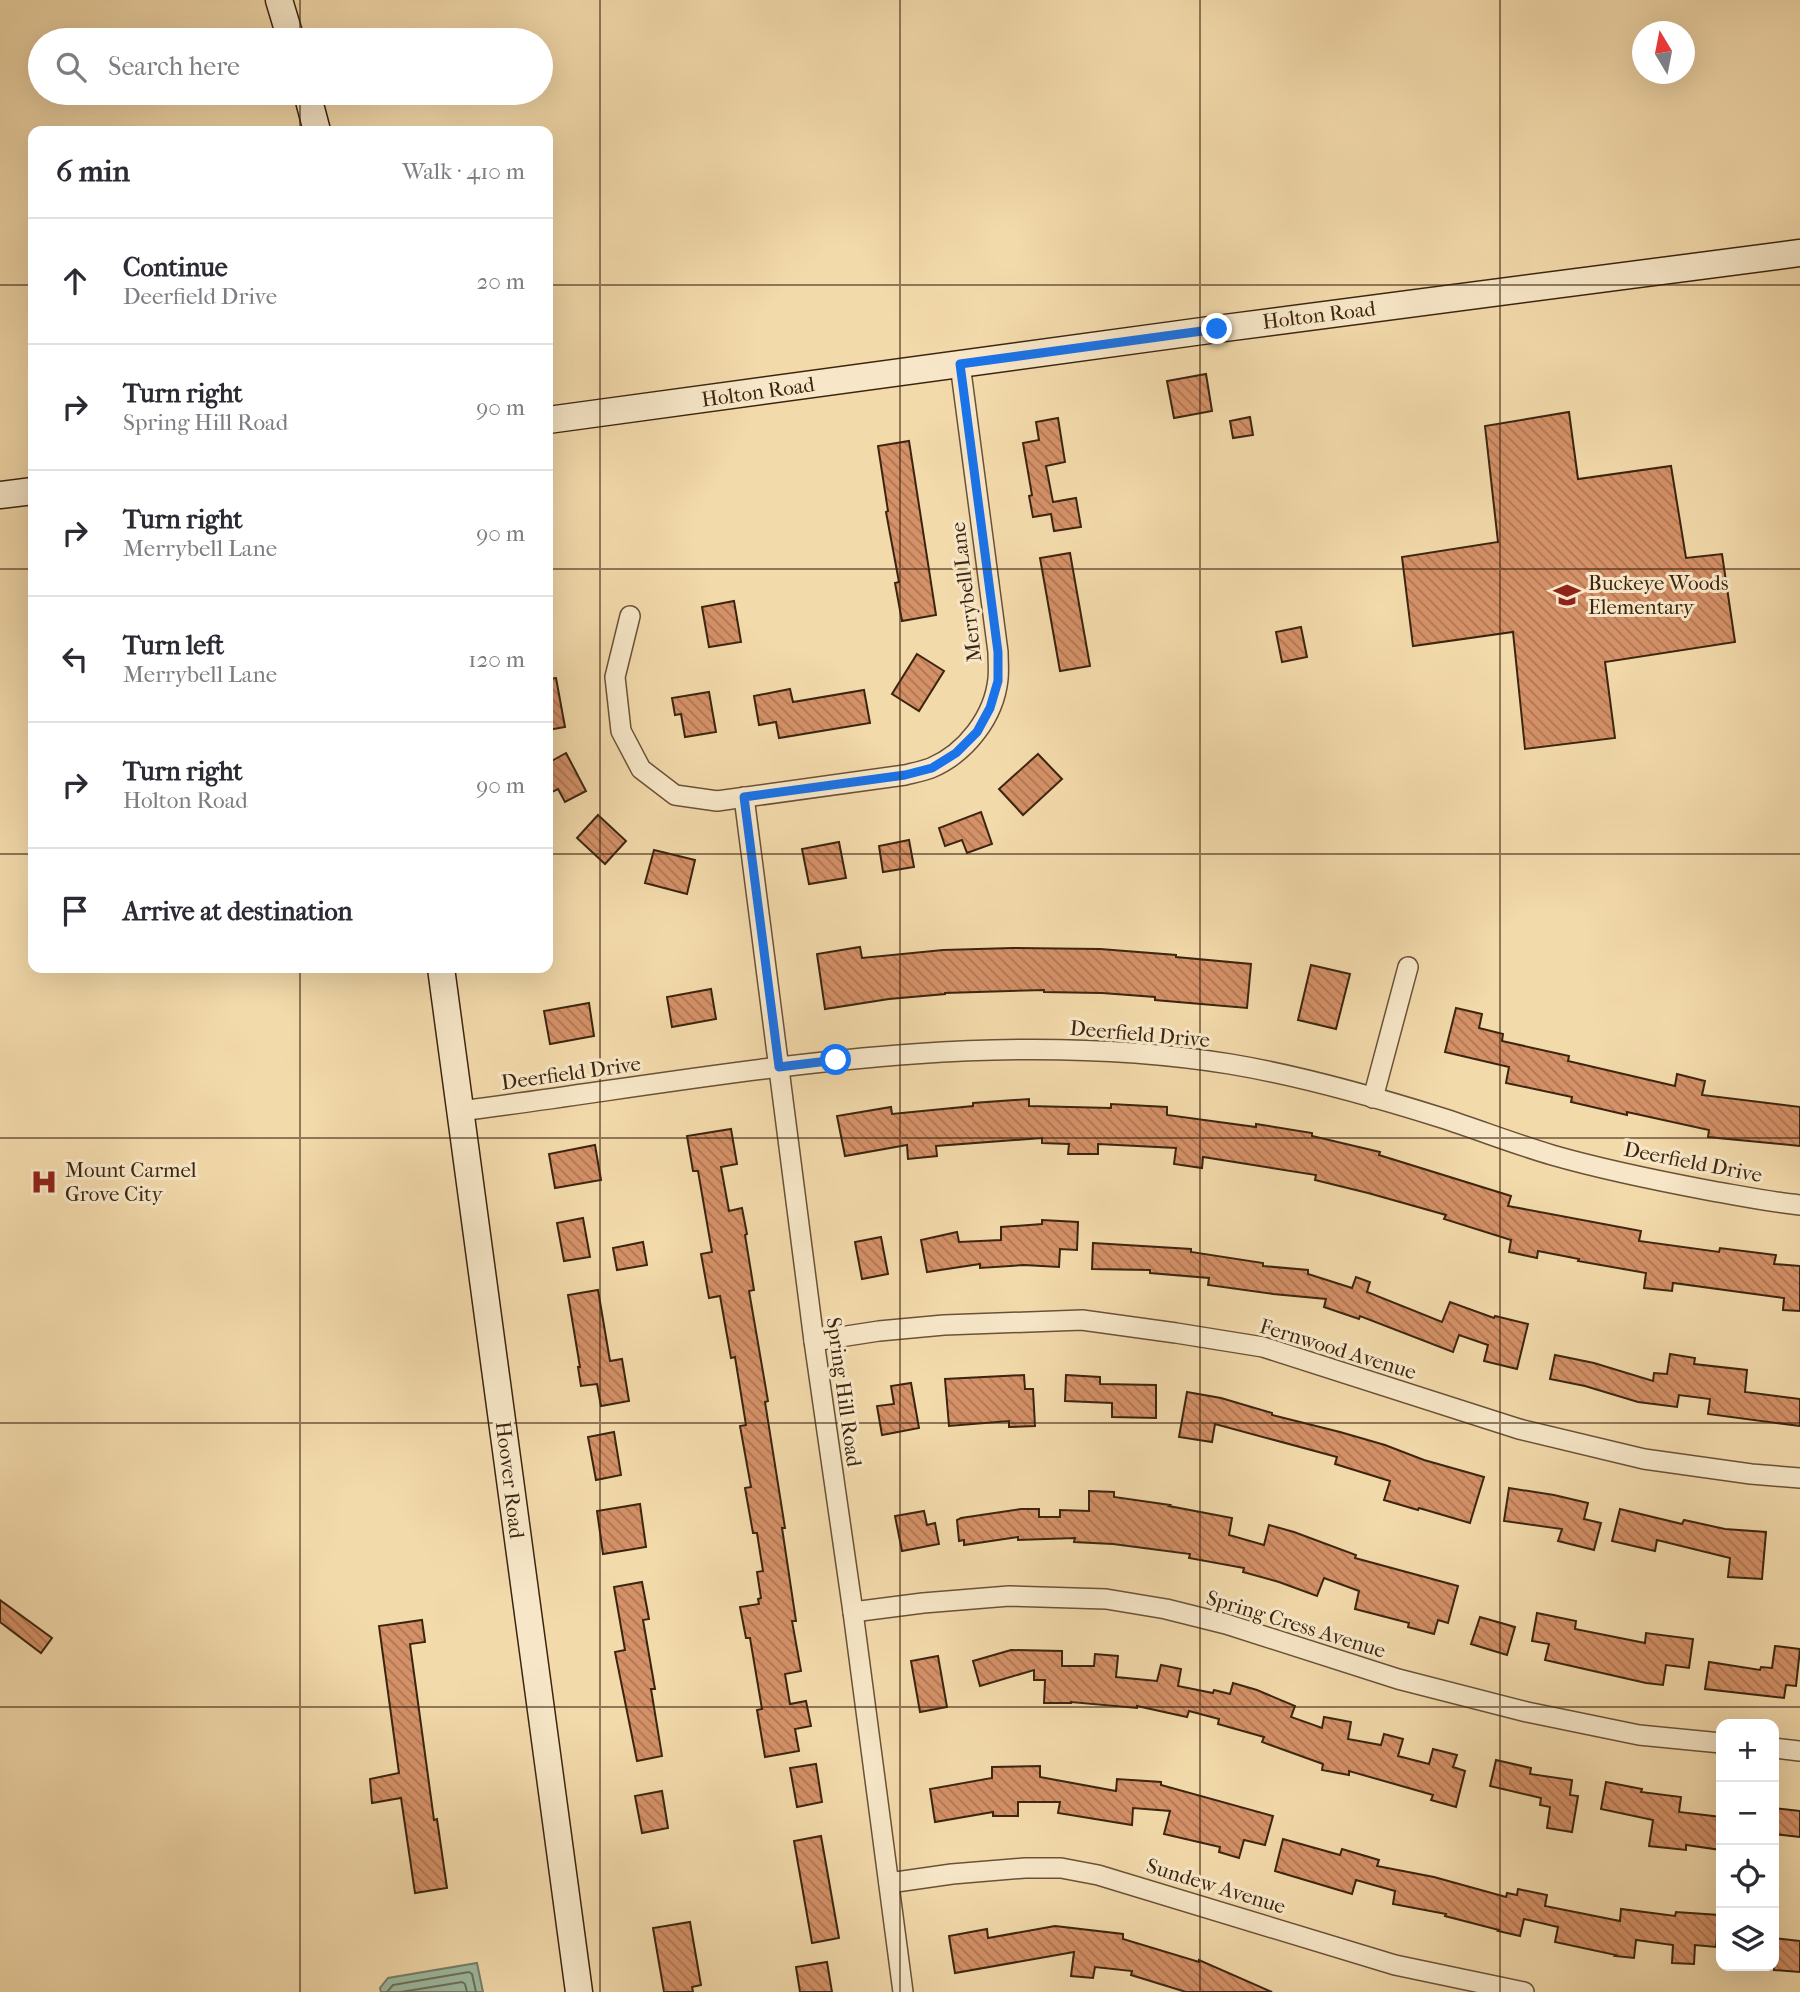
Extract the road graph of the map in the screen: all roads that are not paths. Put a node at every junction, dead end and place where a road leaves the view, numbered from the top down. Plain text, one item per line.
1 (279, 0) edge
2 (287, 28) edge
3 (310, 105) edge
4 (316, 126) edge
5 (1800, 253) edge
6 (960, 364) junction
7 (553, 419) edge
8 (28, 492) edge
9 (0, 495) edge
10 (630, 616) dead end
11 (744, 797) junction
12 (1408, 967) dead end
13 (442, 973) edge
14 (779, 1067) junction
15 (1373, 1098) junction
16 (461, 1111) junction
17 (1800, 1205) edge
18 (814, 1341) junction
19 (1800, 1478) edge
20 (853, 1612) junction
21 (1716, 1743) edge
22 (1779, 1749) edge
23 (1800, 1751) edge
24 (889, 1883) junction
25 (579, 1992) edge
26 (903, 1992) edge
27 (1524, 1992) edge

1 - 2 street
3 - 4 street
5 - 6 street, Holton Road
6 - 7 street, Holton Road
6 - 11 street, Merrybell Lane
8 - 9 street
10 - 11 street, Merrybell Lane
11 - 14 street, Spring Hill Road
12 - 15 street
13 - 16 street, Hoover Road
14 - 15 street, Deerfield Drive
14 - 16 street, Deerfield Drive
14 - 18 street, Spring Hill Road
15 - 17 street, Deerfield Drive
16 - 25 street, Hoover Road
18 - 19 street, Fernwood Avenue
18 - 20 street, Spring Hill Road
20 - 21 street, Spring Cress Avenue
20 - 24 street, Spring Hill Road
22 - 23 street
24 - 26 street, Spring Hill Road
24 - 27 street, Sundew Avenue

